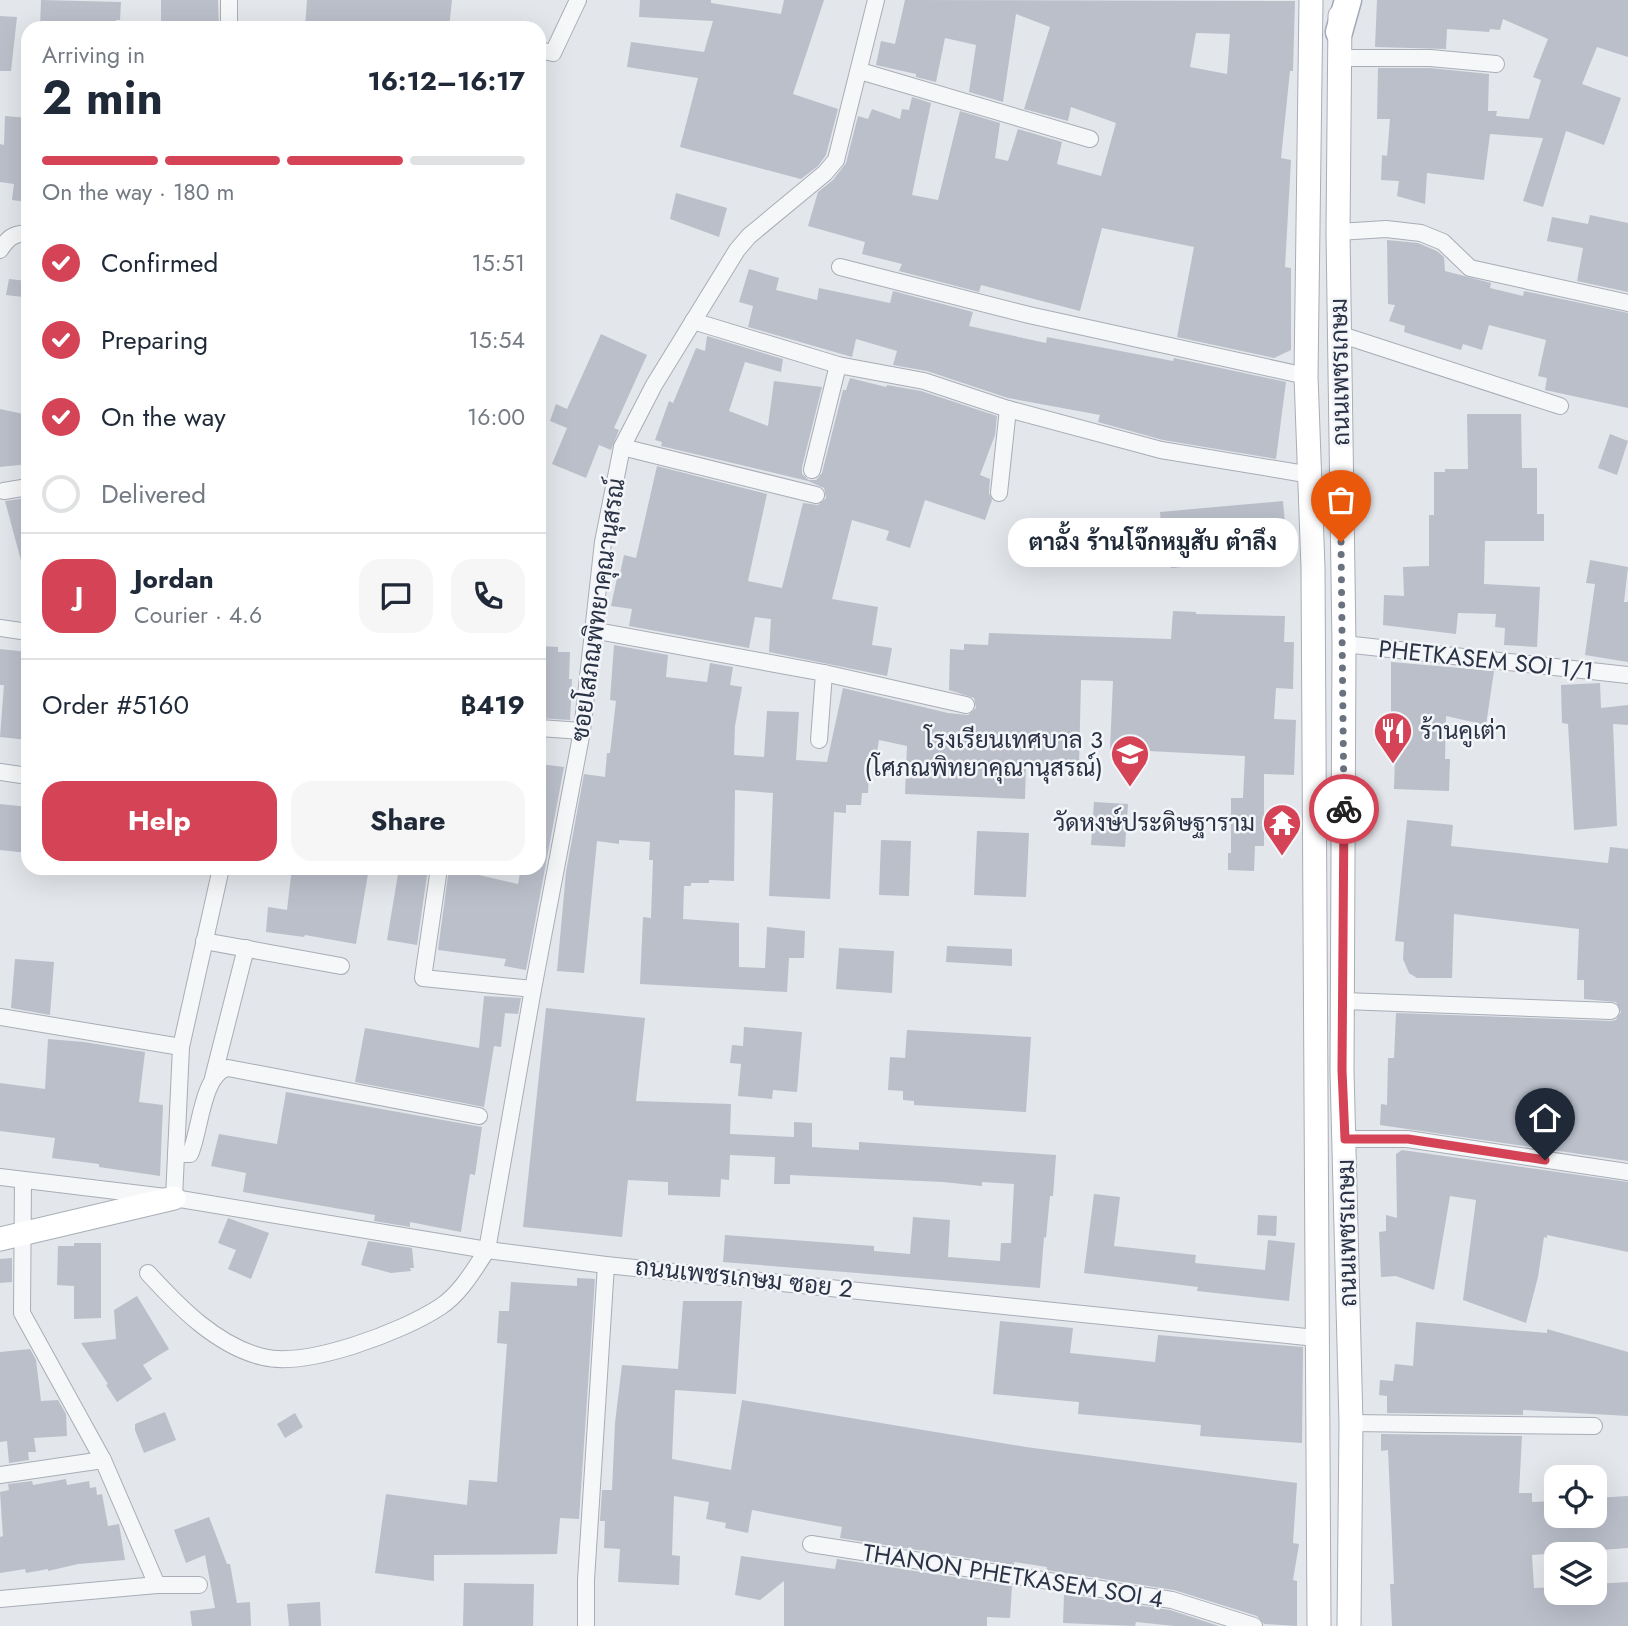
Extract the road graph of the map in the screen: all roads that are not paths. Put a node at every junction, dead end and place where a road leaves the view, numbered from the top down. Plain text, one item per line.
1 (229, 0) edge
2 (578, 0) edge
3 (876, 0) edge
4 (1311, 0) edge
5 (1340, 0) edge
6 (1348, 0) edge
7 (229, 21) edge
8 (1339, 32) junction
9 (546, 51) edge
10 (1339, 58) junction
11 (1496, 64) dead end
12 (860, 71) junction
13 (1090, 139) dead end
14 (1338, 232) junction
15 (21, 233) edge
16 (0, 250) edge
17 (840, 267) dead end
18 (1628, 303) edge
19 (693, 321) junction
20 (1339, 334) junction
21 (838, 365) junction
22 (1306, 376) junction
23 (1560, 406) dead end
24 (1008, 409) junction
25 (622, 447) junction
26 (812, 470) dead end
27 (1311, 474) junction
28 (21, 488) edge
29 (4, 491) dead end
30 (999, 493) dead end
31 (816, 495) dead end
32 (1313, 568) junction
33 (1342, 568) junction
34 (0, 628) edge
35 (592, 629) junction
36 (21, 631) edge
37 (1344, 645) junction
38 (824, 673) junction
39 (1628, 675) edge
40 (966, 705) dead end
41 (546, 728) edge
42 (582, 731) junction
43 (818, 740) dead end
44 (0, 772) edge
45 (21, 775) edge
46 (219, 875) edge
47 (438, 875) edge
48 (204, 941) junction
49 (246, 948) junction
50 (341, 966) dead end
51 (533, 989) junction
52 (1344, 1001) junction
53 (1611, 1011) dead end
54 (0, 1017) edge
55 (181, 1047) junction
56 (1314, 1067) junction
57 (1342, 1070) junction
58 (213, 1079) junction
59 (479, 1116) dead end
60 (1345, 1139) junction
61 (176, 1154) junction
62 (1628, 1172) edge
63 (0, 1177) edge
64 (23, 1180) junction
65 (174, 1198) junction
66 (10, 1236) edge
67 (487, 1251) junction
68 (606, 1265) junction
69 (148, 1273) dead end
70 (1316, 1338) junction
71 (1351, 1423) junction
72 (1594, 1426) dead end
73 (103, 1460) junction
74 (0, 1475) edge
75 (811, 1544) dead end
76 (156, 1584) junction
77 (199, 1585) dead end
78 (0, 1599) edge
79 (586, 1626) edge
80 (1254, 1626) edge
81 (1319, 1626) edge
82 (1349, 1626) edge

1 - 7 street
2 - 9 street
3 - 12 street, ซอยโสภณพิทยาคุณานุสรณ์
4 - 22 main road, ถนนเพชรเกษม
5 - 8 main road, ถนนเพชรเกษม
6 - 8 main road
8 - 10 main road, ถนนเพชรเกษม
10 - 11 street
10 - 14 main road, ถนนเพชรเกษม
12 - 13 street
12 - 19 street, ซอยโสภณพิทยาคุณานุสรณ์
14 - 18 street
14 - 20 main road, ถนนเพชรเกษม
15 - 16 street
17 - 22 street
19 - 21 street
19 - 25 street, ซอยโสภณพิทยาคุณานุสรณ์
20 - 23 street
20 - 33 main road, ถนนเพชรเกษม
21 - 24 street
21 - 26 street
22 - 27 main road, ถนนเพชรเกษม
24 - 27 street
24 - 30 street
25 - 31 street
25 - 35 street, ซอยโสภณพิทยาคุณานุสรณ์
27 - 32 main road, ถนนเพชรเกษม
28 - 29 street
32 - 33 main road
32 - 56 main road, ถนนเพชรเกษม
33 - 37 main road, ถนนเพชรเกษม
34 - 36 street
35 - 38 street
35 - 42 street, ซอยโสภณพิทยาคุณานุสรณ์
37 - 39 street, PHETKASEM SOI 1/1
37 - 52 main road, ถนนเพชรเกษม
38 - 40 street
38 - 43 street
41 - 42 street
42 - 51 street, ซอยโสภณพิทยาคุณานุสรณ์
44 - 45 street
46 - 48 street
47 - 51 street
48 - 49 street
48 - 55 street
49 - 50 street
49 - 58 street
51 - 67 street, ซอยโสภณพิทยาคุณานุสรณ์
52 - 53 street
52 - 57 main road, ถนนเพชรเกษม
54 - 55 street
55 - 61 street
56 - 57 main road
56 - 70 main road, ถนนเพชรเกษม
57 - 60 main road, ถนนเพชรเกษม
58 - 59 street
58 - 61 street
60 - 62 street
60 - 71 main road, ถนนเพชรเกษม
61 - 65 street
63 - 64 street, ถนนเพชรเกษม ซอย 2
64 - 65 street, ถนนเพชรเกษม ซอย 2
64 - 66 street
65 - 66 main road
65 - 67 street, ถนนเพชรเกษม ซอย 2
66 - 73 street
67 - 68 street, ถนนเพชรเกษม ซอย 2
67 - 69 street
68 - 70 street, ถนนเพชรเกษม ซอย 2
68 - 79 street
70 - 81 main road, ถนนเพชรเกษม
71 - 72 street
71 - 82 main road, ถนนเพชรเกษม
73 - 74 street
73 - 76 street
75 - 80 street, THANON PHETKASEM SOI 4
76 - 77 street
76 - 78 street

